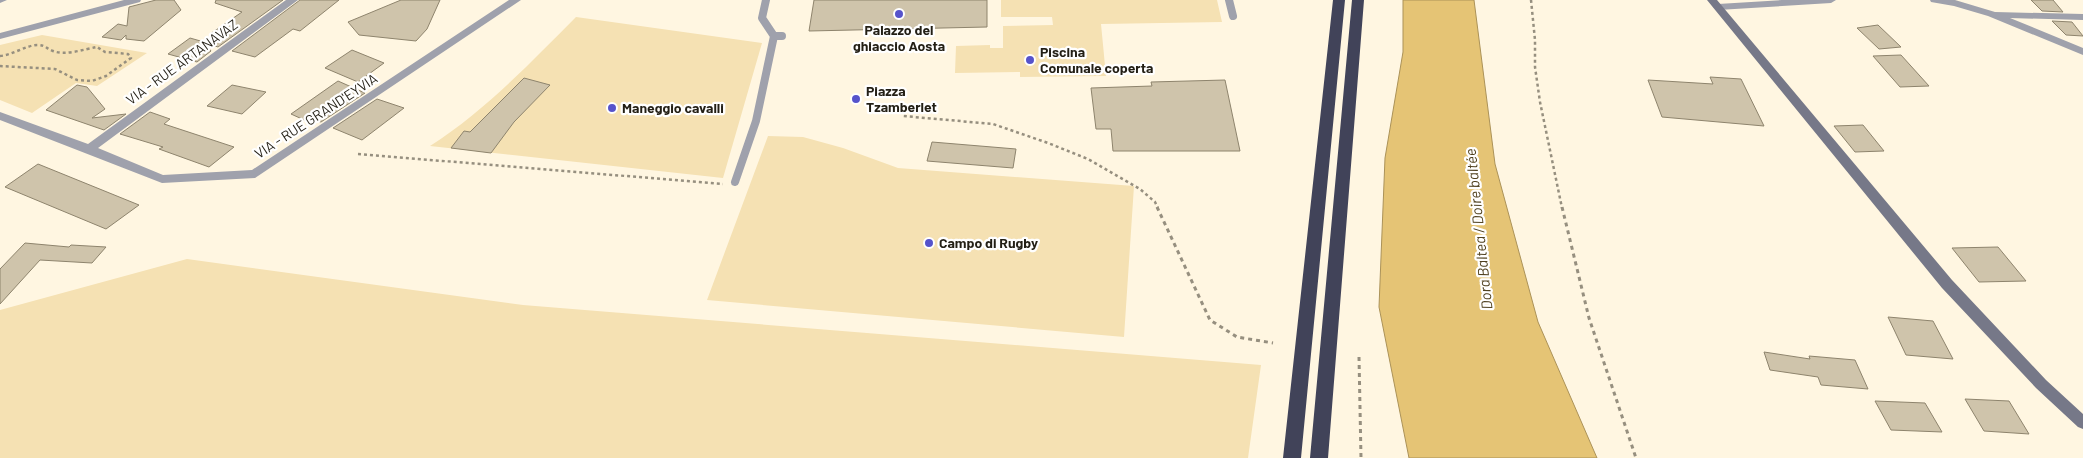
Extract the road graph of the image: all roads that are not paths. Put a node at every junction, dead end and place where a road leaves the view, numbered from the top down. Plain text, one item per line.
1 (136, 0) edge
2 (293, 0) edge
3 (516, 0) edge
4 (766, 0) edge
5 (1229, 0) edge
6 (1339, 0) edge
7 (1358, 0) edge
8 (1831, 0) edge
9 (1935, 0) edge
10 (1716, 3) edge
11 (1986, 13) junction
12 (1233, 16) dead end
13 (2083, 17) edge
14 (0, 36) edge
15 (2083, 52) edge
16 (0, 116) edge
17 (89, 149) junction
18 (735, 182) road end
19 (2083, 422) edge
20 (1292, 458) edge
21 (1319, 458) edge

1 - 14 street
2 - 17 street, VIA - RUE ARTANAVAZ
3 - 17 street, VIA - RUE GRAND'EYVIA
4 - 18 lane
5 - 12 lane
6 - 20 highway
7 - 21 highway
8 - 10 street
9 - 11 street
10 - 19 main road
11 - 13 street
11 - 15 street
16 - 17 street, VIA - RUE GRAND'EYVIA

